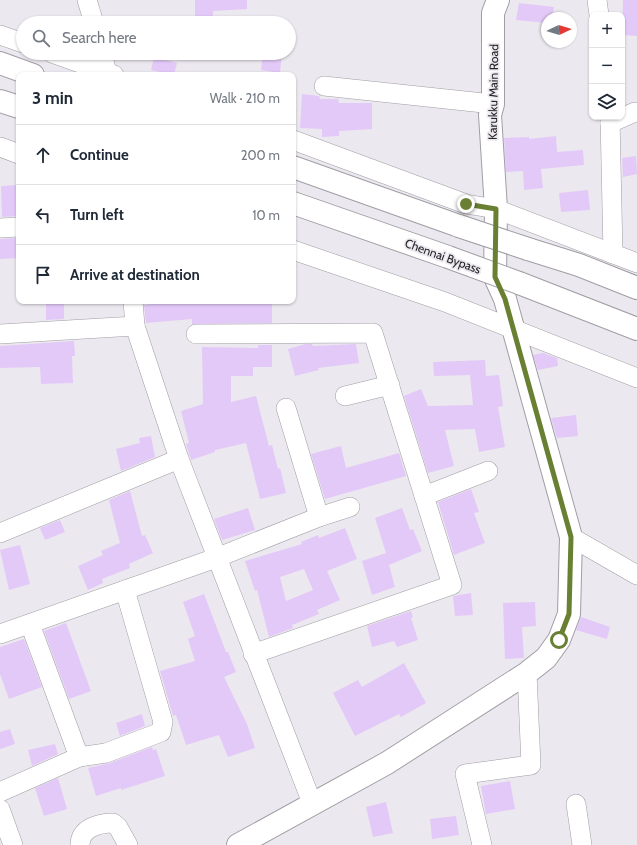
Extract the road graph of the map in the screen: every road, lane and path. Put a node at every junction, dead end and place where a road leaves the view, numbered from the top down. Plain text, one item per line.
1 (87, 0) edge
2 (498, 0) edge
3 (597, 0) edge
4 (598, 12) edge
5 (92, 16) edge
6 (0, 35) edge
7 (16, 41) edge
8 (72, 60) edge
9 (105, 60) edge
10 (0, 63) edge
11 (25, 72) edge
12 (105, 72) edge
13 (110, 72) edge
14 (324, 86) dead end
15 (0, 101) edge
16 (493, 104) junction
17 (16, 106) edge
18 (636, 112) dead end
19 (625, 115) edge
20 (610, 120) edge
21 (296, 141) edge
22 (0, 147) edge
23 (16, 153) edge
24 (296, 168) edge
25 (296, 204) edge
26 (496, 209) junction
27 (16, 227) edge
28 (0, 228) edge
29 (296, 251) edge
30 (613, 254) junction
31 (637, 263) edge
32 (637, 288) edge
33 (133, 304) edge
34 (135, 326) junction
35 (513, 329) junction
36 (637, 330) edge
37 (0, 334) edge
38 (196, 334) dead end
39 (637, 378) edge
40 (390, 385) junction
41 (345, 396) dead end
42 (286, 408) dead end
43 (179, 459) junction
44 (488, 470) dead end
45 (424, 496) junction
46 (350, 507) dead end
47 (319, 517) junction
48 (0, 533) edge
49 (571, 537) junction
50 (216, 558) junction
51 (637, 575) edge
52 (125, 590) junction
53 (30, 624) junction
54 (0, 634) edge
55 (253, 654) junction
56 (528, 673) junction
57 (79, 757) junction
58 (0, 792) edge
59 (312, 803) junction
60 (576, 804) dead end
61 (0, 809) edge
62 (13, 845) edge
63 (80, 845) edge
64 (128, 845) edge
65 (238, 845) edge
66 (482, 845) edge
67 (582, 845) edge

1 - 5 street
2 - 16 main road, Karukku Main Road
3 - 4 street
6 - 7 street
8 - 12 street
9 - 13 street
10 - 11 main road
14 - 16 street
15 - 17 main road
16 - 26 main road, Karukku Main Road
18 - 19 street
20 - 30 street
21 - 26 street
22 - 23 street
24 - 32 main road, bridge
25 - 36 main road, Chennai Bypass, bridge
26 - 30 street
26 - 35 main road, Karukku Main Road
27 - 28 street
29 - 35 street
30 - 31 street
33 - 34 street
34 - 37 street
34 - 43 street
35 - 39 street
35 - 49 main road, Karukku Main Road
38 - 40 street
40 - 41 street
40 - 45 street
42 - 47 street
43 - 48 street
43 - 50 street
44 - 45 street
45 - 55 street
46 - 47 street
47 - 50 street
49 - 51 street
49 - 56 main road, Karukku Main Road
50 - 52 street
50 - 55 street
52 - 53 street
52 - 57 street
53 - 54 street
53 - 57 street
55 - 59 street
56 - 59 main road, Karukku Main Road
56 - 66 street
57 - 58 street
59 - 65 main road, Karukku Main Road
60 - 67 street
61 - 62 street
63 - 64 street

